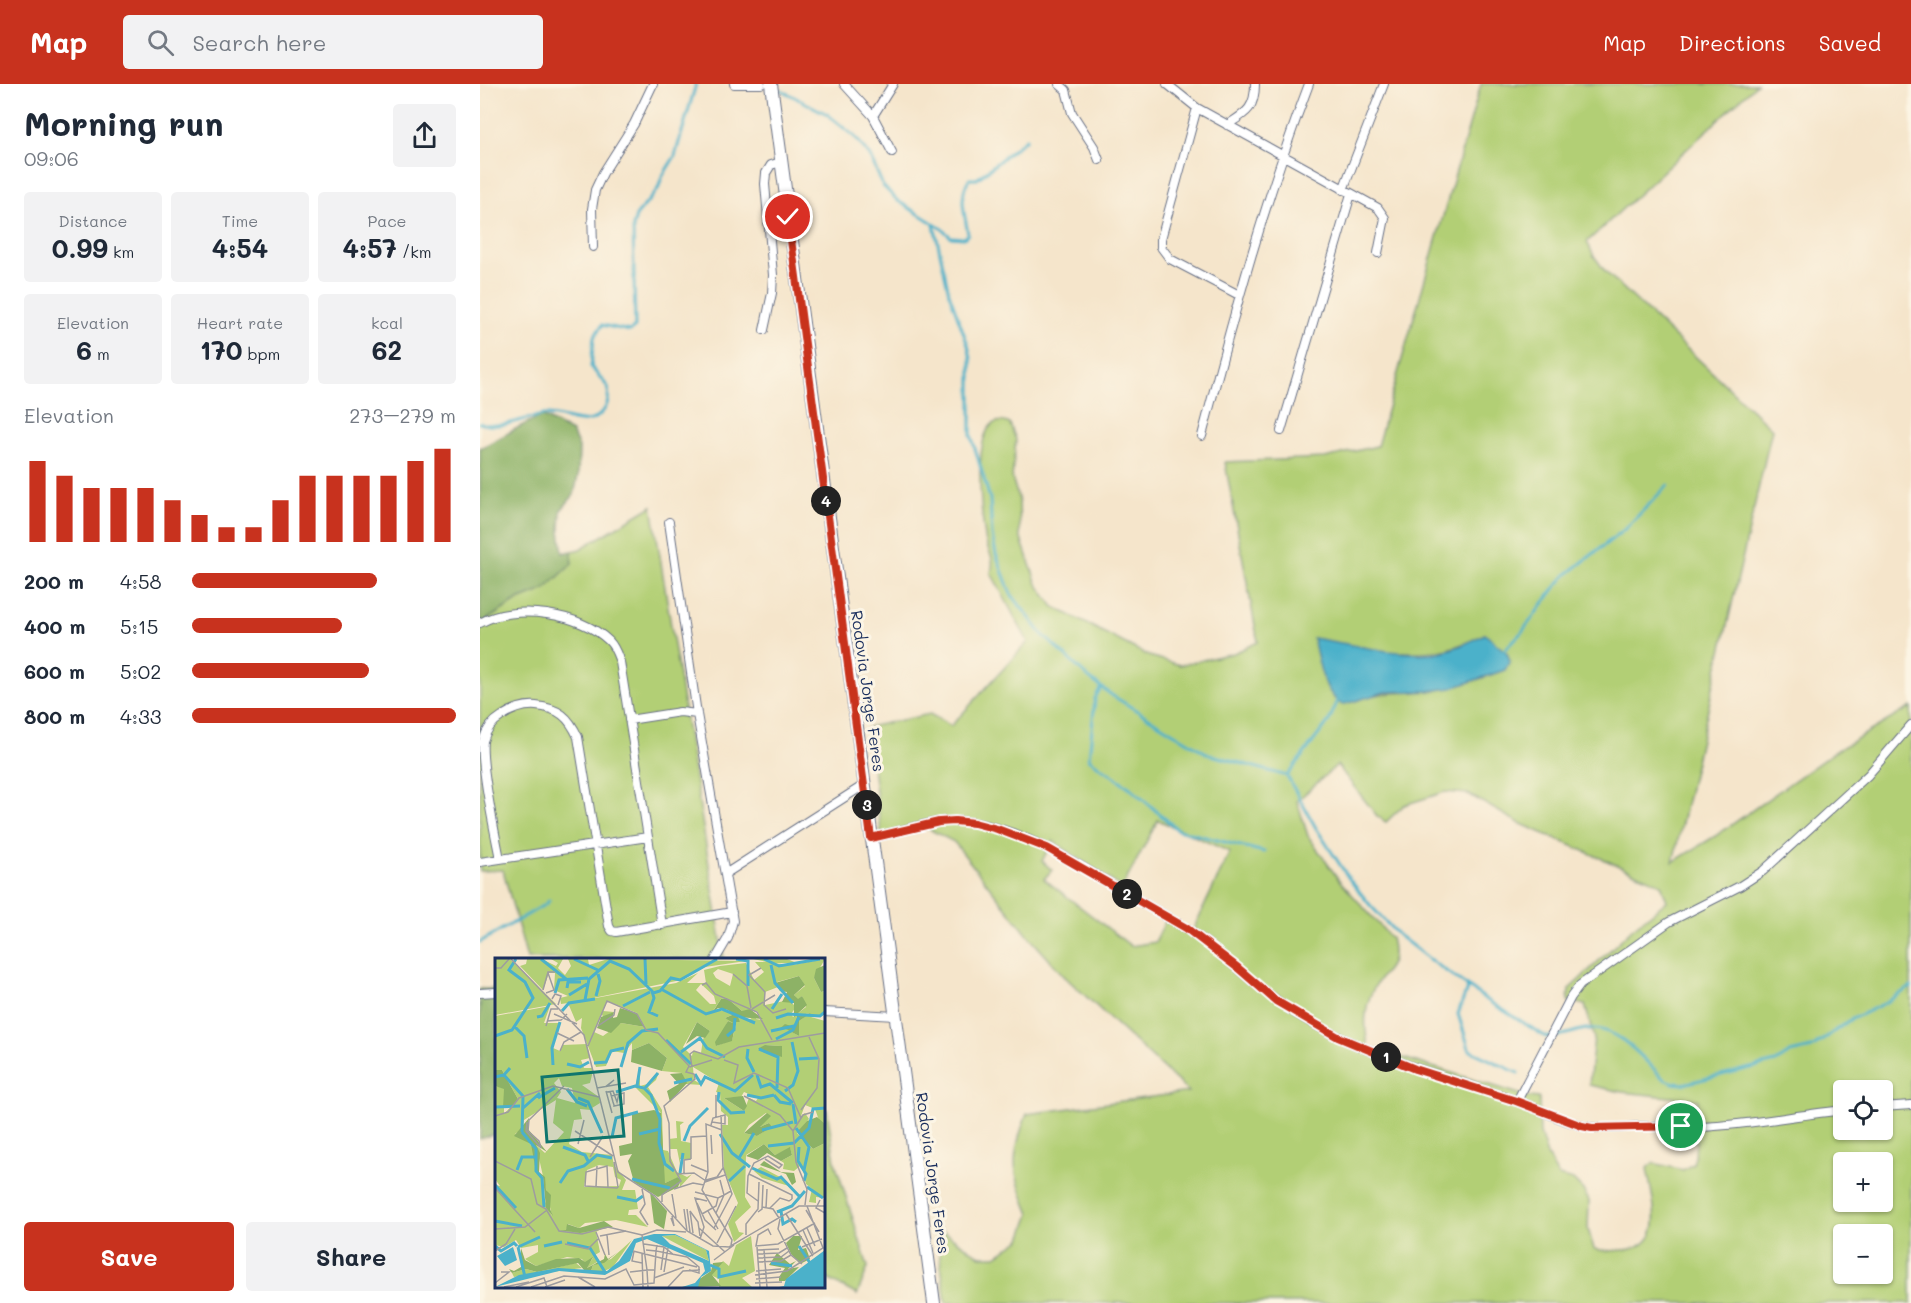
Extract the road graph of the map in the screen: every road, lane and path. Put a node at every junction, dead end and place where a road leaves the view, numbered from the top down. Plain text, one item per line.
1 (653, 84) edge
2 (734, 84) edge
3 (761, 84) edge
4 (771, 84) edge
5 (844, 84) edge
6 (893, 84) edge
7 (1167, 84) edge
8 (1255, 84) edge
9 (1309, 84) edge
10 (1384, 84) edge
11 (1064, 86) edge
12 (1197, 108) junction
13 (873, 116) junction
14 (1227, 125) junction
15 (892, 152) dead end
16 (1282, 155) junction
17 (1099, 160) dead end
18 (781, 162) junction
19 (1347, 192) junction
20 (593, 247) dead end
21 (1378, 253) dead end
22 (1239, 295) junction
23 (764, 330) dead end
24 (1281, 431) dead end
25 (1202, 436) dead end
26 (669, 522) dead end
27 (480, 623) edge
28 (698, 714) junction
29 (629, 720) junction
30 (1911, 725) edge
31 (864, 785) junction
32 (648, 837) junction
33 (871, 838) junction
34 (595, 845) junction
35 (500, 859) junction
36 (480, 862) edge
37 (725, 874) junction
38 (732, 912) junction
39 (662, 925) junction
40 (716, 958) edge
41 (495, 992) edge
42 (480, 993) edge
43 (825, 1012) edge
44 (896, 1016) junction
45 (1516, 1101) junction
46 (1911, 1105) edge
47 (1893, 1106) edge
48 (1833, 1111) edge
49 (934, 1303) edge

1 - 20 street
2 - 3 street
4 - 18 main road, Rodovia Jorge Feres
5 - 13 street
6 - 13 street
7 - 12 street
8 - 14 street
9 - 16 street
10 - 19 street
11 - 17 street
12 - 14 street
12 - 22 street
13 - 15 street
14 - 16 street
16 - 19 street
16 - 22 street
18 - 23 street
18 - 31 main road, Rodovia Jorge Feres
19 - 21 street
19 - 24 street
22 - 25 street
26 - 28 street
27 - 29 street
28 - 29 street
28 - 37 street
29 - 32 street
30 - 45 street
31 - 33 main road, Rodovia Jorge Feres
31 - 37 street
32 - 34 street
32 - 39 street
33 - 44 main road, Rodovia Jorge Feres
33 - 45 street
34 - 35 street
34 - 35 street
34 - 39 street
35 - 36 street
37 - 38 street
38 - 39 street
38 - 40 street
41 - 42 street
43 - 44 street
44 - 49 main road, Rodovia Jorge Feres
45 - 48 street
46 - 47 street

